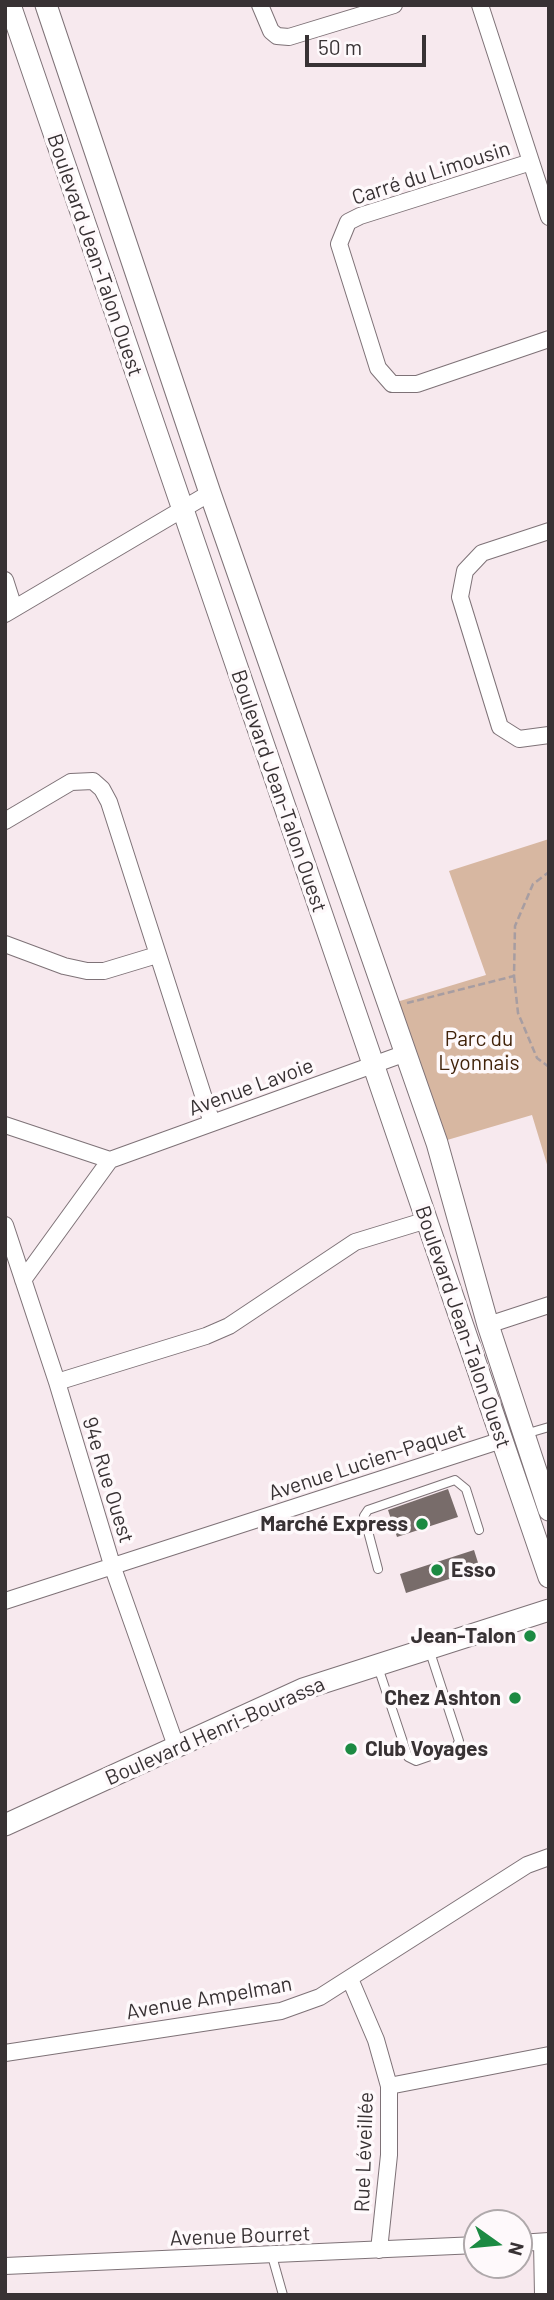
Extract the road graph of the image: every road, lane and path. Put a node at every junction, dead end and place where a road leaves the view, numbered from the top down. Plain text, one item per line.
1 (10, 5) edge
2 (46, 5) edge
3 (260, 5) edge
4 (394, 5) edge
5 (480, 5) edge
6 (531, 162) junction
7 (549, 217) edge
8 (549, 339) edge
9 (210, 493) junction
10 (183, 510) junction
11 (549, 531) edge
12 (5, 580) edge
13 (10, 611) edge
14 (549, 735) edge
15 (5, 821) edge
16 (549, 872) edge
17 (5, 944) edge
18 (157, 955) junction
19 (514, 976) junction
20 (390, 1007) junction
21 (406, 1053) junction
22 (373, 1065) junction
23 (549, 1067) edge
24 (212, 1123) junction
25 (5, 1125) edge
26 (110, 1160) junction
27 (427, 1220) junction
28 (5, 1225) edge
29 (23, 1280) junction
30 (549, 1306) edge
31 (488, 1325) junction
32 (57, 1382) junction
33 (549, 1427) edge
34 (525, 1434) junction
35 (502, 1440) junction
36 (549, 1510) edge
37 (479, 1530) dead end
38 (113, 1568) junction
39 (378, 1569) dead end
40 (549, 1577) edge
41 (5, 1601) edge
42 (549, 1610) edge
43 (428, 1648) junction
44 (377, 1665) junction
45 (176, 1746) junction
46 (5, 1825) edge
47 (549, 1857) edge
48 (350, 1979) junction
49 (5, 2053) edge
50 (549, 2055) edge
51 (389, 2086) junction
52 (545, 2242) edge
53 (463, 2246) edge
54 (379, 2250) junction
55 (272, 2256) junction
56 (5, 2266) edge
57 (284, 2295) edge
58 (543, 2295) edge

1 - 10 street, Boulevard Jean-Talon Ouest
2 - 9 street, Boulevard Jean-Talon Ouest
3 - 4 street
5 - 6 street
6 - 7 street
6 - 8 street, Carré du Limousin
9 - 10 street
9 - 20 street, Boulevard Jean-Talon Ouest
10 - 13 street
10 - 22 street, Boulevard Jean-Talon Ouest
11 - 14 street
12 - 13 street
15 - 18 street
16 - 19 path
17 - 18 street
18 - 24 street
19 - 20 path
19 - 23 path
20 - 21 street, Boulevard Jean-Talon Ouest
21 - 22 street, Avenue Lavoie
21 - 31 street, Boulevard Jean-Talon Ouest
22 - 24 street, Avenue Lavoie
22 - 27 street, Boulevard Jean-Talon Ouest
24 - 26 street, Avenue Lavoie
25 - 26 street
26 - 29 street
27 - 32 street
27 - 35 street, Boulevard Jean-Talon Ouest
28 - 29 street, 94e Rue Ouest
29 - 32 street, 94e Rue Ouest
30 - 31 street
31 - 34 street, Boulevard Jean-Talon Ouest
32 - 38 street, 94e Rue Ouest
33 - 34 lane
34 - 36 street, Boulevard Jean-Talon Ouest
35 - 38 street, Avenue Lucien-Paquet
35 - 40 street, Boulevard Jean-Talon Ouest
37 - 39 lane
38 - 41 street, Avenue Lucien-Paquet
38 - 45 street, 94e Rue Ouest
42 - 43 street, Boulevard Henri-Bourassa
43 - 44 street, Boulevard Henri-Bourassa
43 - 44 lane
44 - 45 street, Boulevard Henri-Bourassa
45 - 46 street, Boulevard Henri-Bourassa
47 - 48 street, Avenue Ampelman
48 - 49 street, Avenue Ampelman
48 - 51 street, Rue Léveillée
50 - 51 street
51 - 54 street, Rue Léveillée
52 - 58 street
53 - 54 street, Avenue Bourret
54 - 55 street, Avenue Bourret
55 - 56 street, Avenue Bourret
55 - 57 lane

